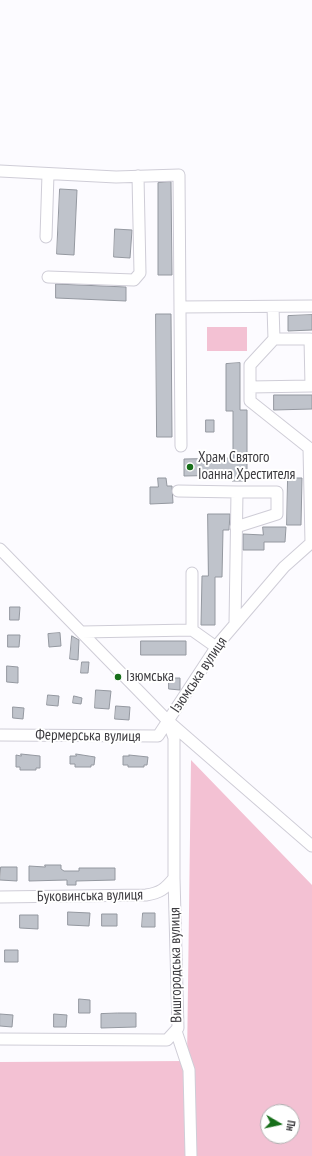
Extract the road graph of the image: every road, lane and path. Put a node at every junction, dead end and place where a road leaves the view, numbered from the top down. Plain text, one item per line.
1 (0, 171) edge
2 (48, 174) junction
3 (143, 176) junction
4 (46, 237) dead end
5 (48, 277) dead end
6 (273, 306) junction
7 (312, 306) edge
8 (180, 307) junction
9 (274, 339) junction
10 (250, 387) junction
11 (308, 444) edge
12 (181, 446) dead end
13 (178, 491) dead end
14 (237, 492) junction
15 (236, 527) junction
16 (312, 543) edge
17 (0, 549) edge
18 (192, 573) dead end
19 (235, 624) junction
20 (192, 630) junction
21 (82, 632) junction
22 (216, 647) junction
23 (168, 721) junction
24 (0, 735) edge
25 (312, 846) edge
26 (174, 878) junction
27 (0, 897) edge
28 (176, 1031) junction
29 (0, 1039) edge
30 (191, 1156) edge

1 - 2 street
2 - 3 street
2 - 4 street
3 - 5 street
3 - 8 street
6 - 7 street
6 - 8 street
6 - 9 street
8 - 12 street
9 - 10 street
9 - 10 street
10 - 11 street
11 - 16 street
13 - 14 street
14 - 15 street
14 - 15 street
15 - 19 street
16 - 19 street, Ізюмська вулиця
17 - 21 street, Ізюмська вулиця
18 - 20 street
19 - 22 street, Ізюмська вулиця
20 - 21 street
20 - 22 street
21 - 23 street, Ізюмська вулиця
22 - 23 street, Ізюмська вулиця
23 - 24 street, Фермерська вулиця
23 - 25 street
23 - 26 street, Вишгородська вулиця
26 - 27 street, Буковинська вулиця
26 - 28 street, Вишгородська вулиця
28 - 29 street, Вишгородська вулиця
28 - 30 street

